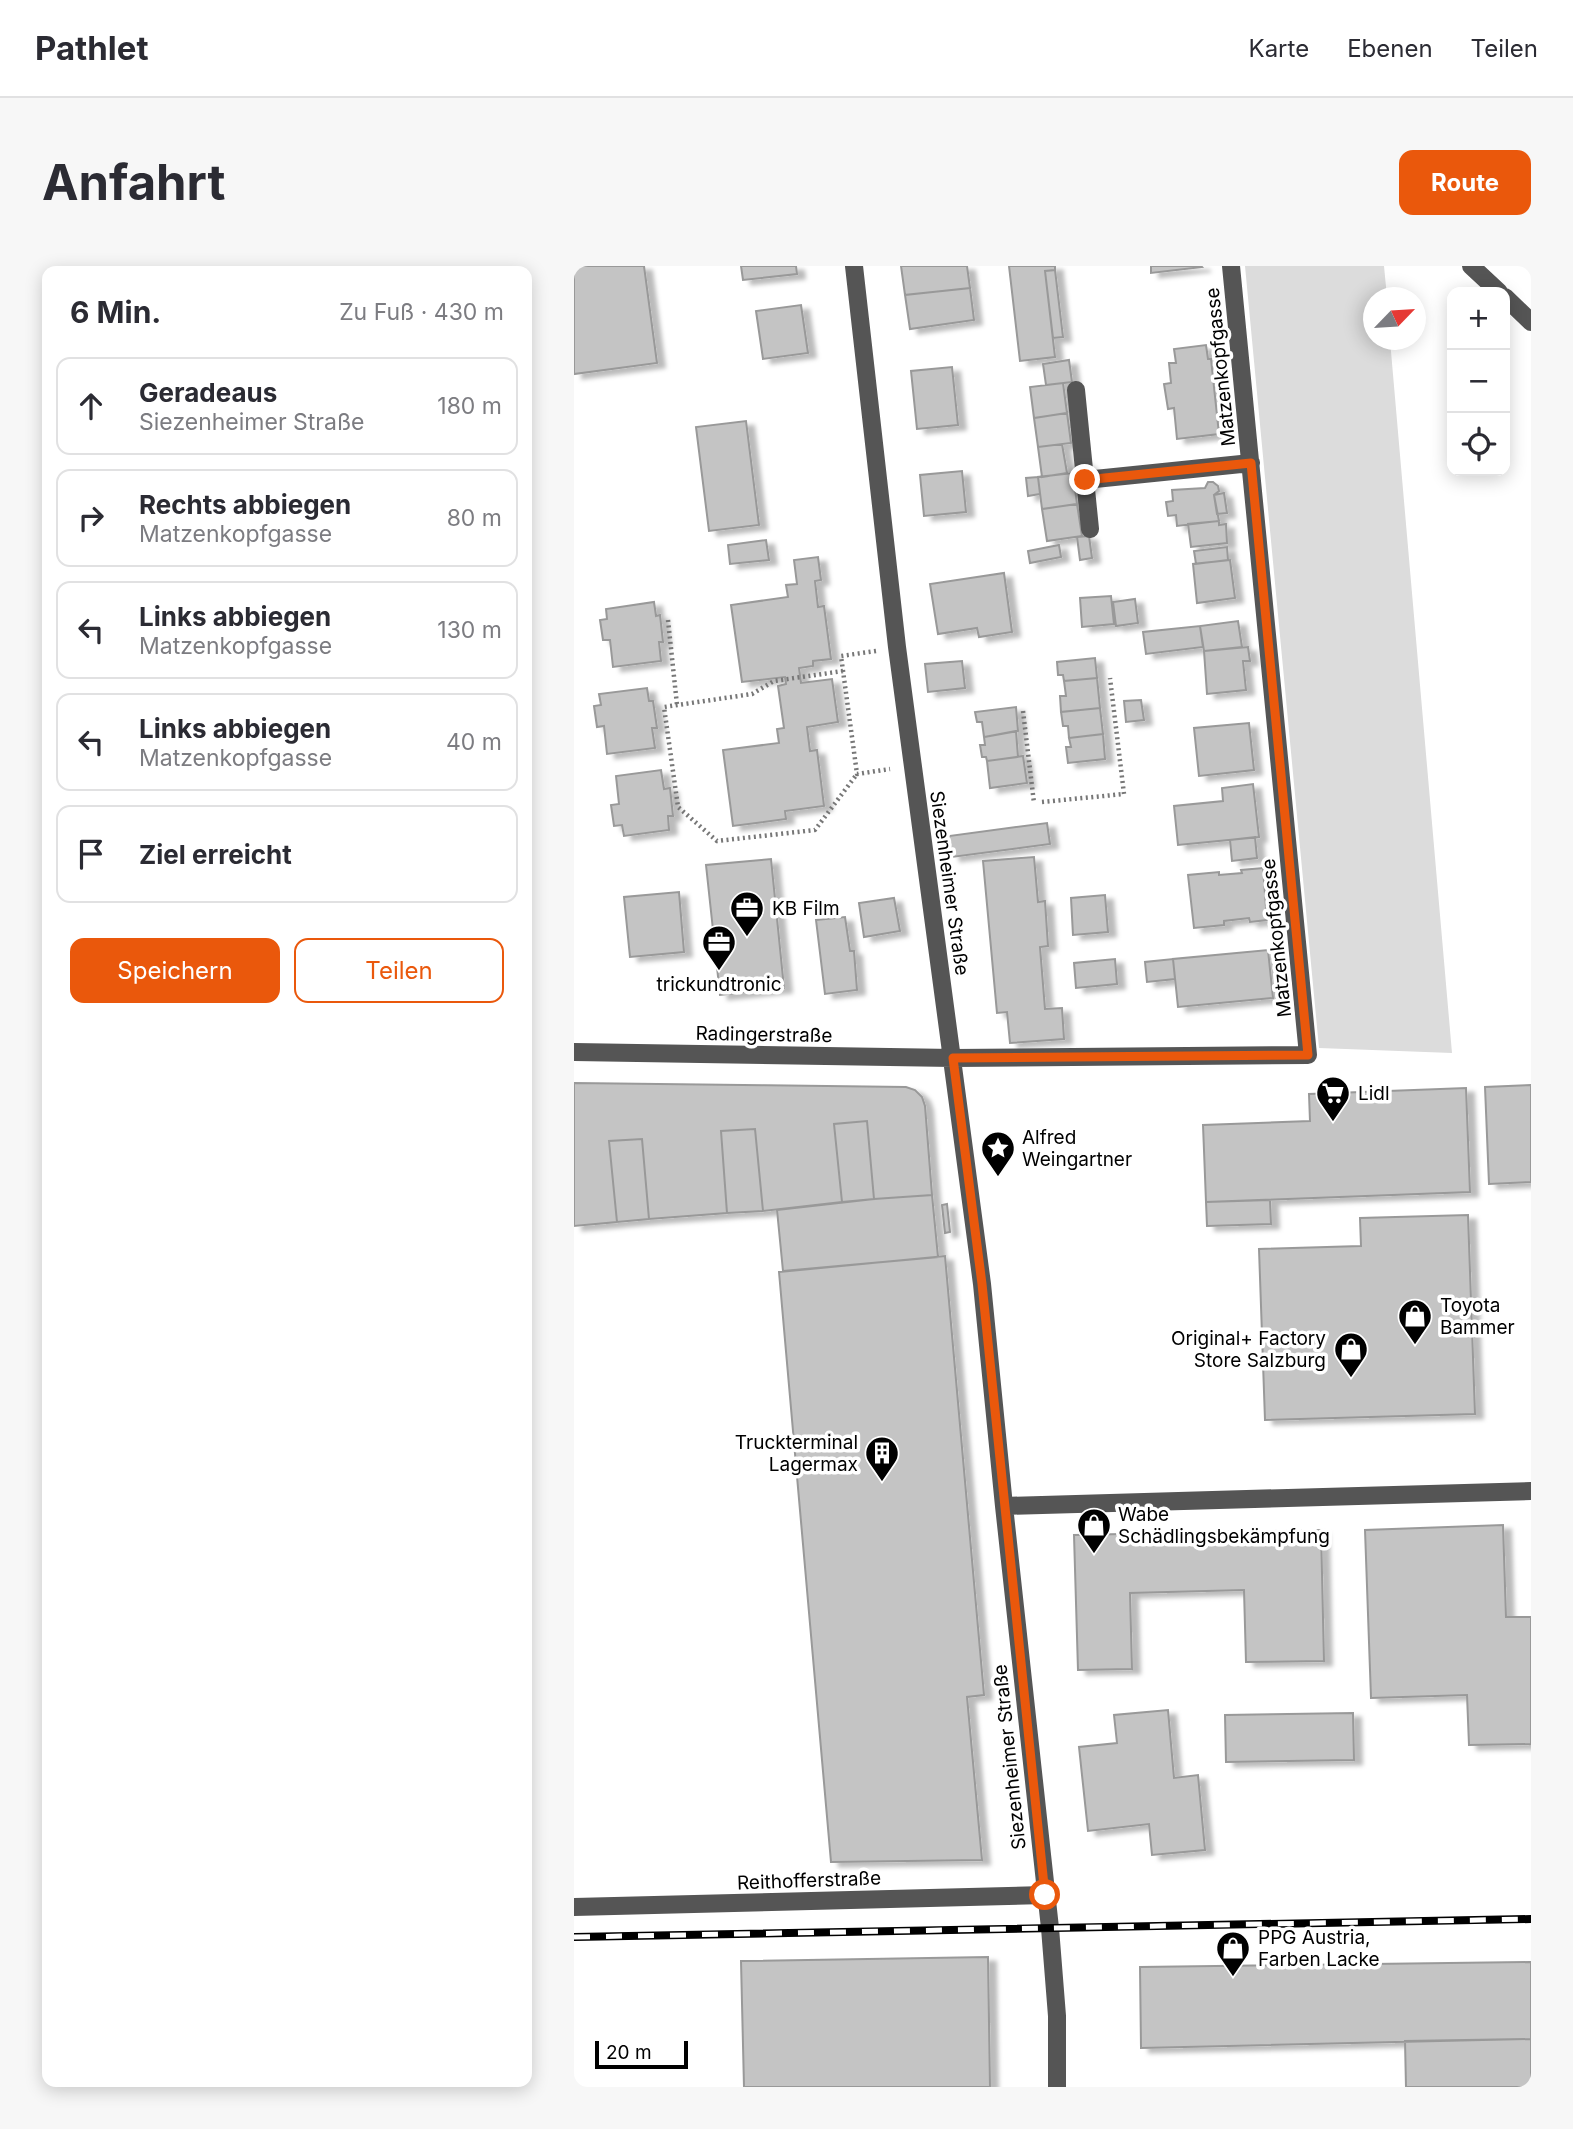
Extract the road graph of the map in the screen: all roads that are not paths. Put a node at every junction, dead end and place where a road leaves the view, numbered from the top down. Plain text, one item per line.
1 (854, 266) edge
2 (1231, 266) edge
3 (1471, 266) edge
4 (1494, 287) edge
5 (1510, 302) edge
6 (1531, 322) edge
7 (1076, 390) dead end
8 (1251, 463) junction
9 (1085, 480) junction
10 (1090, 529) dead end
11 (574, 1052) edge
12 (953, 1058) junction
13 (1531, 1491) edge
14 (1004, 1506) junction
15 (1045, 1895) junction
16 (574, 1907) edge
17 (1058, 2087) edge

1 - 12 street, Siezenheimer Straße
2 - 8 street, Matzenkopfgasse
3 - 4 street
5 - 6 street
7 - 9 street
8 - 9 street, Matzenkopfgasse
8 - 12 street, Matzenkopfgasse
9 - 10 street
11 - 12 street, Radingerstraße
12 - 14 street, Siezenheimer Straße
13 - 14 street
14 - 15 street, Siezenheimer Straße
15 - 16 street, Reithofferstraße
15 - 17 street, Siezenheimer Straße

